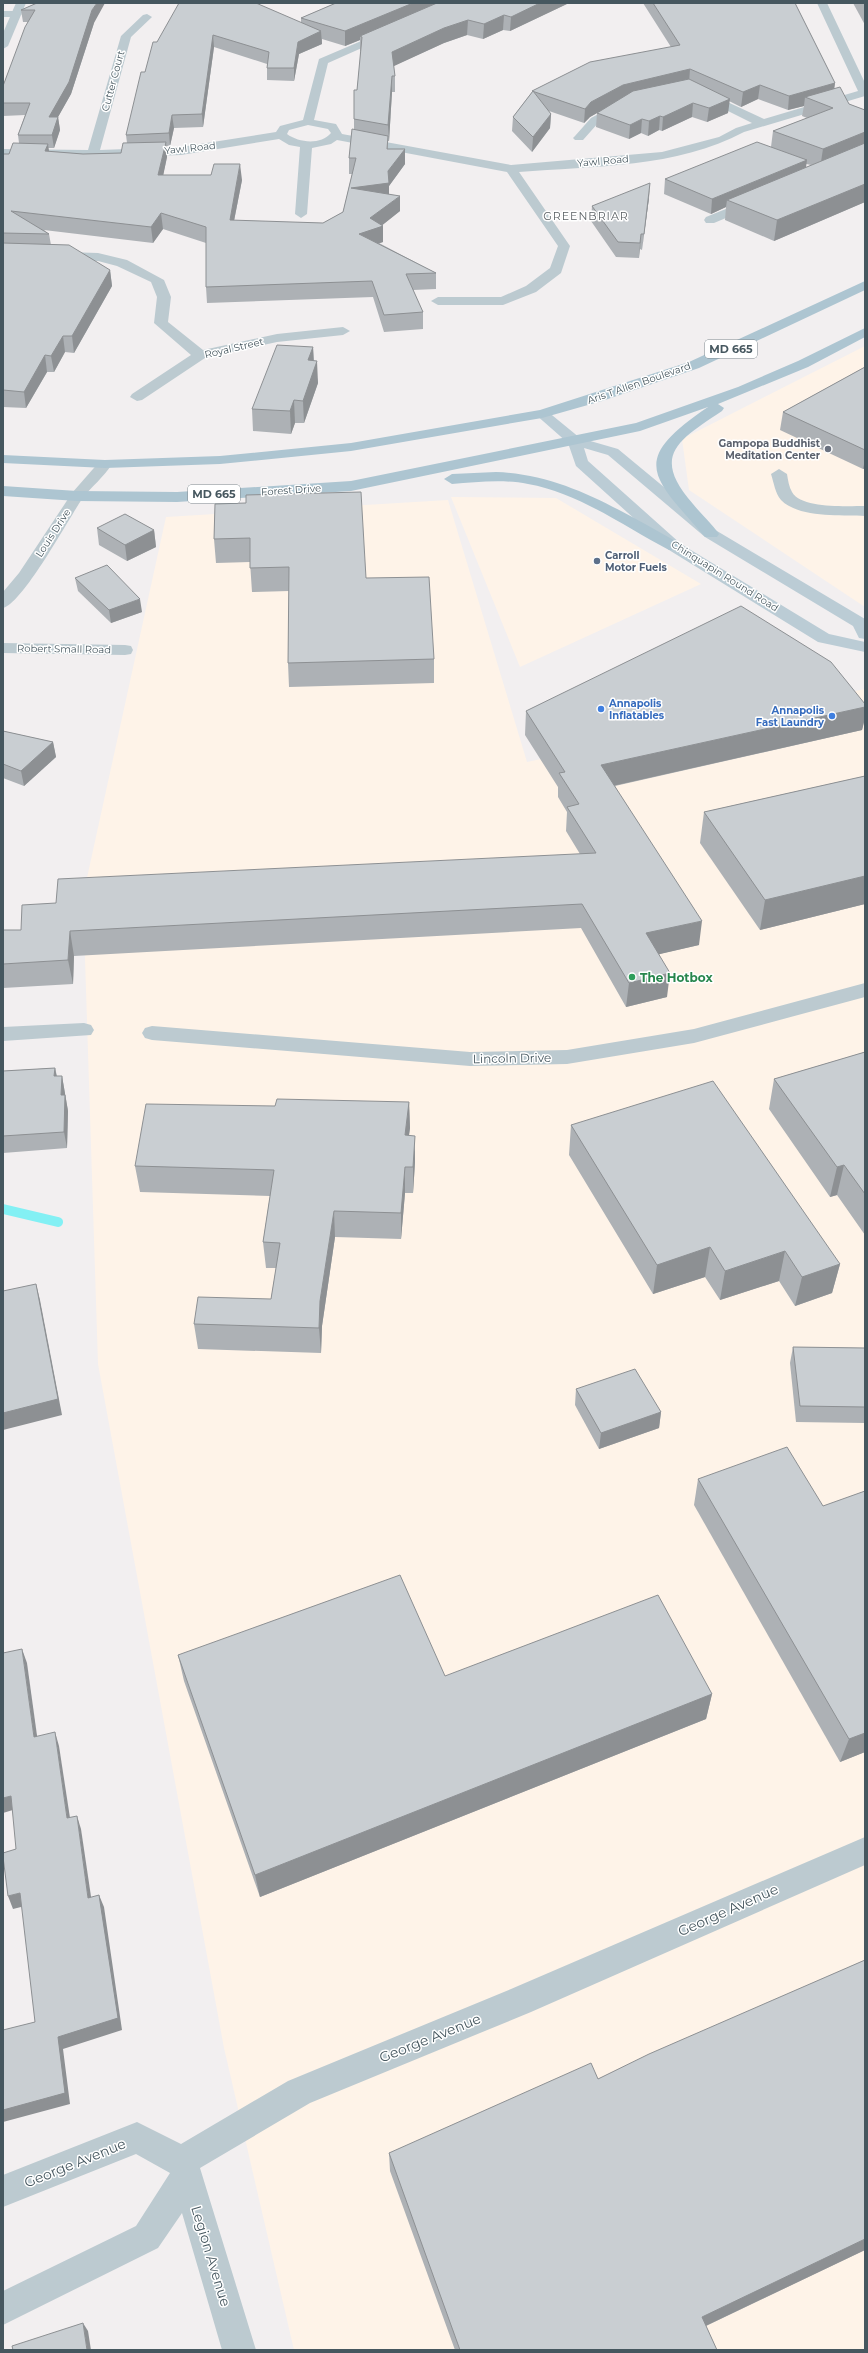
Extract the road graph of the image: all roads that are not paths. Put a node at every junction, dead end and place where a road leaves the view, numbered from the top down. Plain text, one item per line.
1 (21, 3) edge
2 (822, 3) edge
3 (3, 14) edge
4 (16, 14) junction
5 (147, 17) dead end
6 (400, 28) edge
7 (3, 46) edge
8 (689, 87) edge
9 (864, 93) edge
10 (635, 100) edge
11 (308, 122) junction
12 (762, 123) junction
13 (281, 135) junction
14 (335, 136) junction
15 (579, 138) dead end
16 (723, 139) junction
17 (306, 144) junction
18 (737, 144) dead end
19 (3, 153) edge
20 (93, 154) junction
21 (511, 169) junction
22 (762, 199) edge
23 (301, 214) dead end
24 (710, 220) dead end
25 (3, 254) edge
26 (865, 284) edge
27 (438, 301) dead end
28 (343, 331) dead end
29 (865, 332) edge
30 (200, 355) junction
31 (743, 390) junction
32 (137, 397) dead end
33 (542, 414) junction
34 (575, 441) junction
35 (3, 459) edge
36 (105, 464) junction
37 (779, 474) dead end
38 (351, 486) junction
39 (3, 492) edge
40 (77, 496) junction
41 (865, 511) edge
42 (711, 534) junction
43 (675, 547) junction
44 (3, 603) edge
45 (865, 634) edge
46 (865, 647) edge
47 (3, 648) edge
48 (125, 650) dead end
49 (865, 990) edge
50 (84, 1030) dead end
51 (3, 1034) edge
52 (152, 1034) dead end
53 (865, 1851) edge
54 (184, 2169) junction
55 (3, 2191) edge
56 (3, 2308) edge
57 (239, 2350) edge

1 - 4 street
2 - 9 street
3 - 4 street
4 - 7 street
5 - 20 street, Cutter Court
6 - 11 street
8 - 12 street
9 - 12 street, Yawl Road
10 - 15 street
11 - 13 street
11 - 14 street
12 - 16 street, Yawl Road
13 - 17 street
13 - 20 street, Yawl Road
14 - 17 street
14 - 21 street, Yawl Road
16 - 18 street
16 - 21 street, Yawl Road
17 - 23 street
19 - 20 street, Yawl Road
21 - 27 street
22 - 24 street
25 - 30 street
26 - 33 main road, Aris T Allen Boulevard / MD 665
28 - 30 street, Royal Street
29 - 31 main road, MD 665
30 - 32 street, Royal Street
31 - 34 main road, MD 665
31 - 42 main road
33 - 34 main road
33 - 36 main road, MD 665
34 - 38 main road, Forest Drive / MD 665
34 - 42 main road
34 - 43 main road, Chinquapin Round Road
35 - 36 main road, MD 665
36 - 40 street, Louis Drive
37 - 41 street
38 - 40 main road, Forest Drive / MD 665
38 - 43 main road
39 - 40 main road, Forest Drive / MD 665
40 - 44 street, Louis Drive
42 - 45 main road
43 - 46 main road, Chinquapin Round Road
47 - 48 street, Robert Small Road
49 - 52 street, Lincoln Drive
50 - 51 street
53 - 54 street, George Avenue
54 - 55 street, George Avenue
54 - 56 street
54 - 57 street, Legion Avenue

